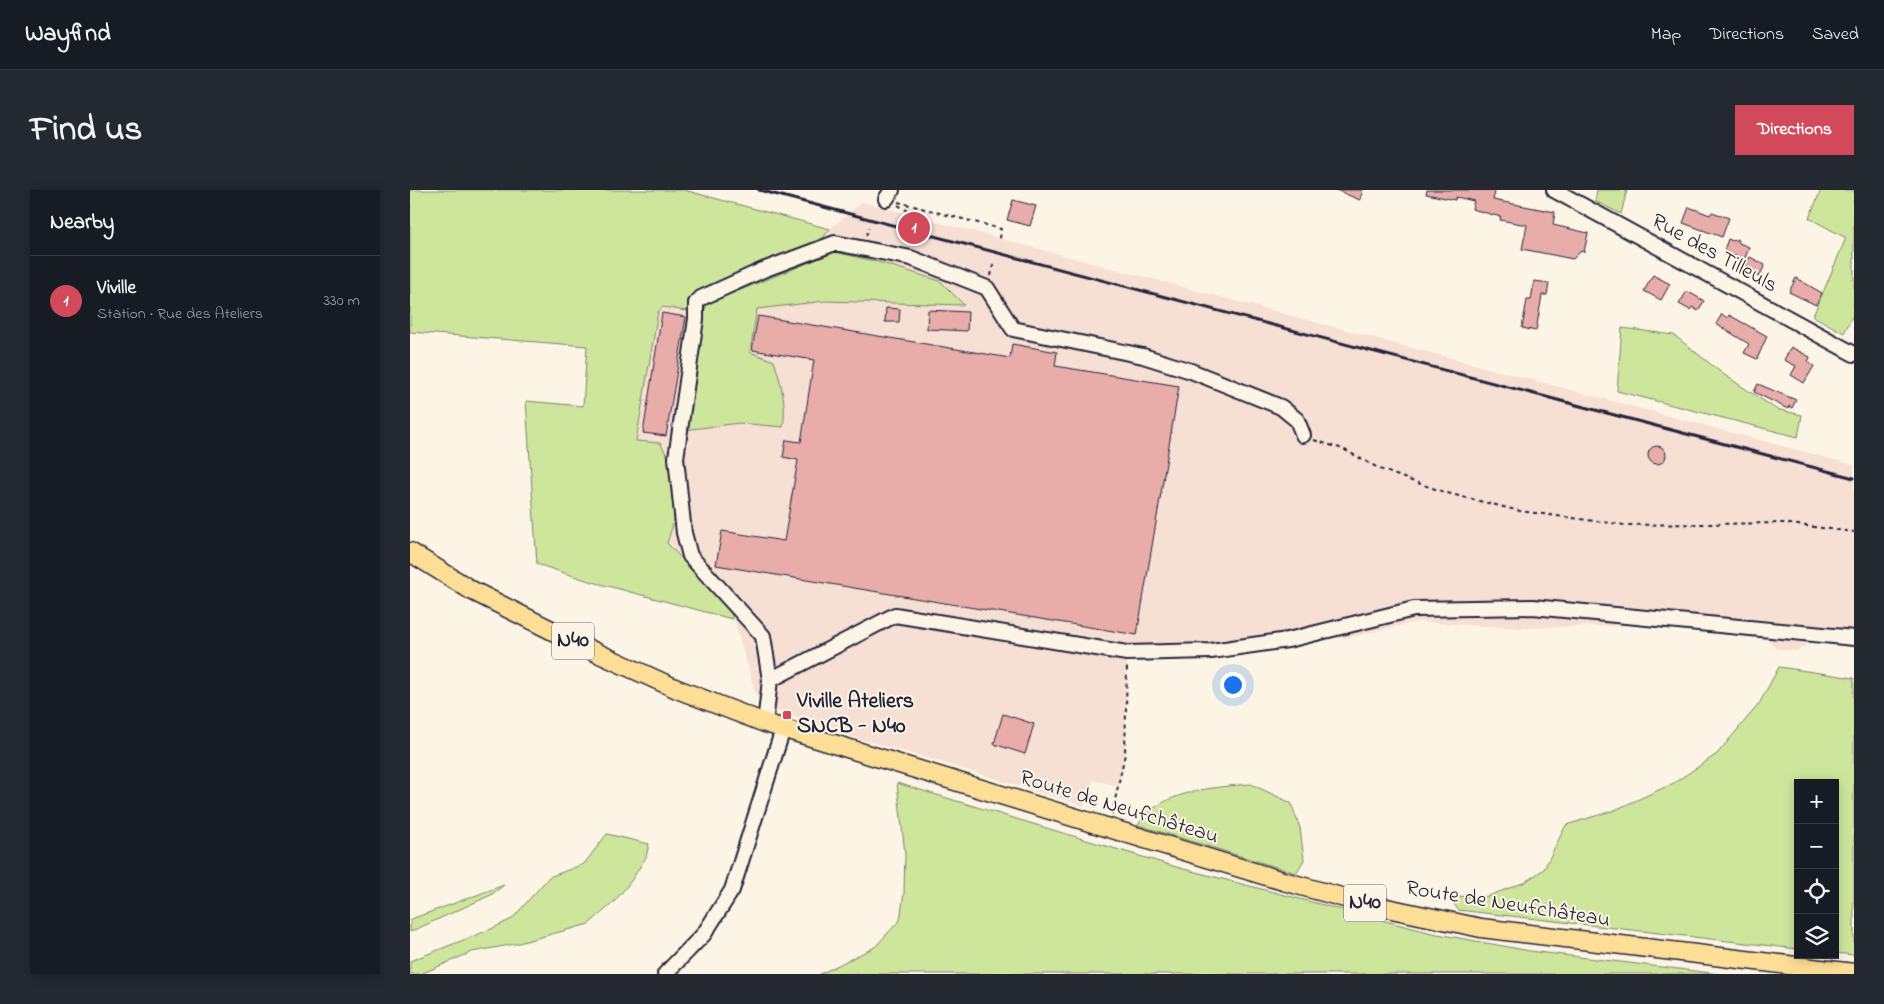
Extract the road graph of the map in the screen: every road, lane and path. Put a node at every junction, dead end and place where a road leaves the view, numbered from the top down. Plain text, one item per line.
1 (1554, 190) edge
2 (889, 195) edge
3 (923, 220) dead end
4 (1000, 239) dead end
5 (994, 261) dead end
6 (988, 288) junction
7 (1854, 354) edge
8 (1303, 435) joint
9 (1854, 532) edge
10 (410, 552) edge
11 (1854, 638) edge
12 (1127, 653) junction
13 (770, 680) junction
14 (765, 723) junction
15 (783, 729) junction
16 (1109, 828) junction
17 (1854, 972) edge
18 (665, 974) edge

1 - 7 street, Rue des Tilleuls
2 - 3 path
2 - 4 path
5 - 6 path
6 - 8 street
6 - 13 street
8 - 9 path
10 - 14 main road, Route de Neufchâteau / N40
11 - 12 street
12 - 13 street
12 - 16 path
13 - 14 street
14 - 15 main road, Route de Neufchâteau / N40
15 - 16 main road, Route de Neufchâteau / N40
15 - 18 street
16 - 17 main road, Route de Neufchâteau / N40

